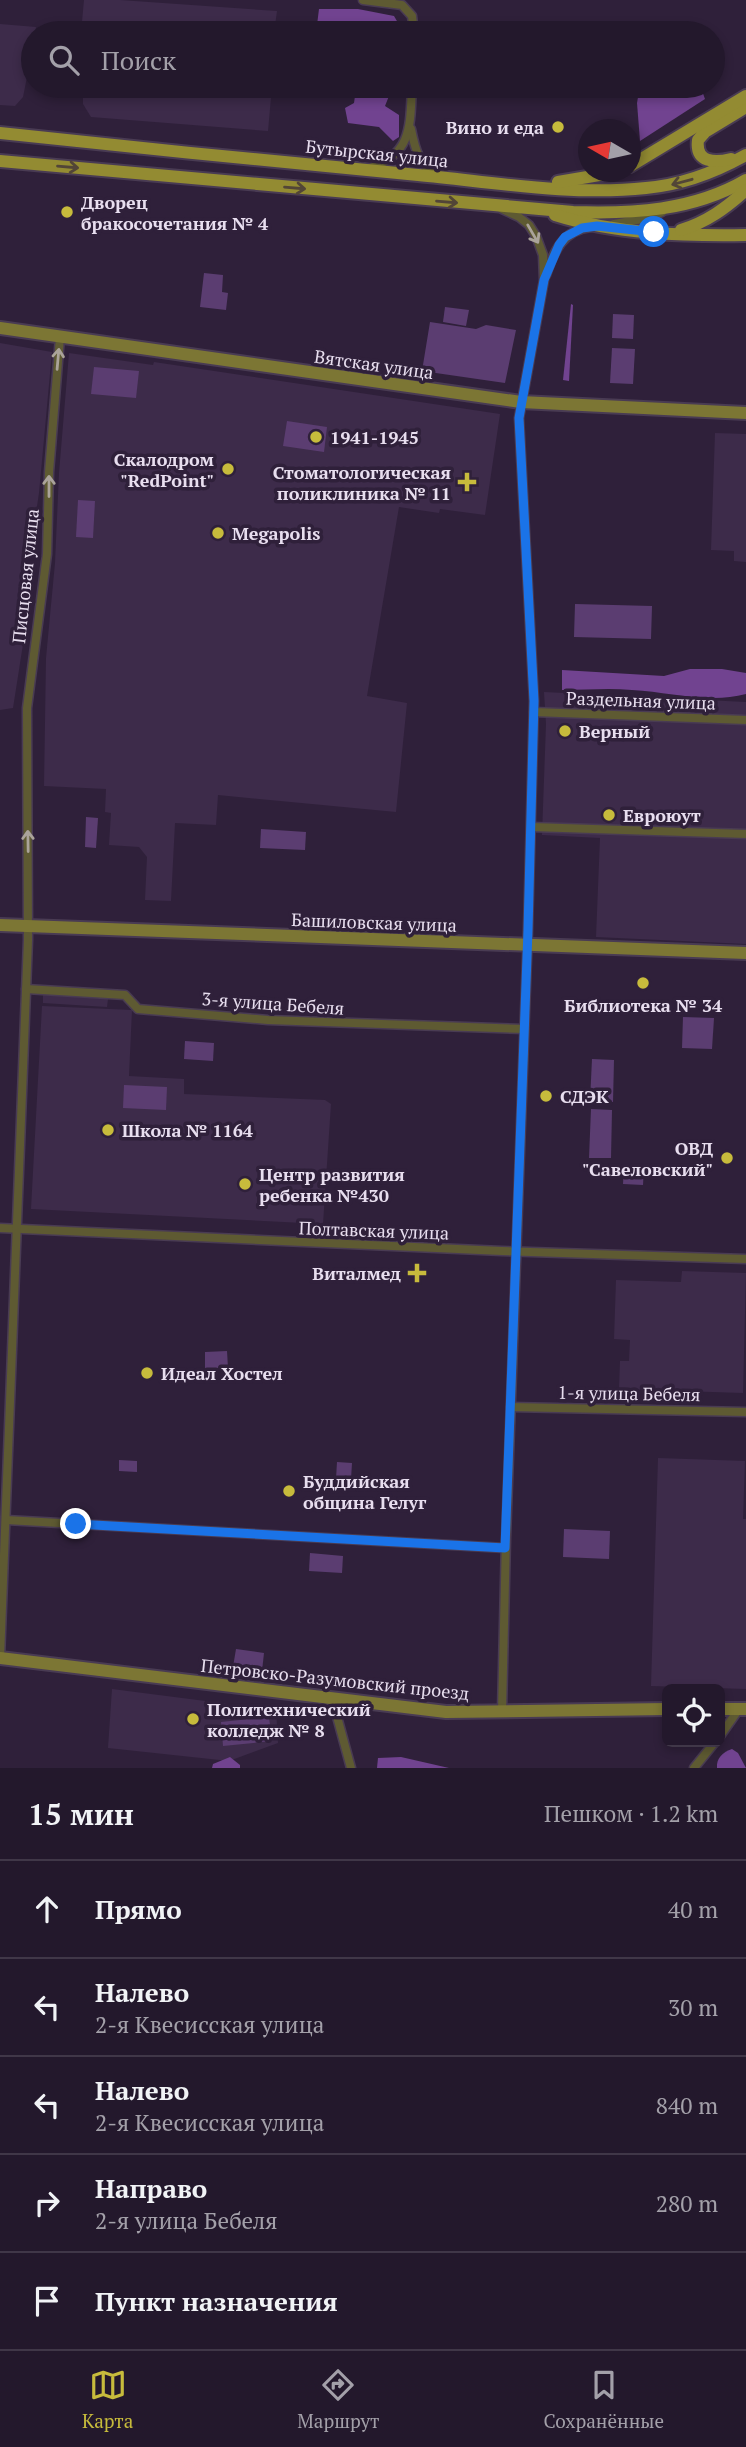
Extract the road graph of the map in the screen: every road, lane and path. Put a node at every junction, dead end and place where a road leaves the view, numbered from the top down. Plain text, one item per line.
1 (363, 0) edge
2 (413, 21) edge
3 (746, 96) edge
4 (411, 98) edge
5 (746, 107) edge
6 (410, 126) junction
7 (0, 134) edge
8 (746, 155) edge
9 (641, 160) edge
10 (0, 161) edge
11 (365, 170) junction
12 (441, 177) junction
13 (578, 179) edge
14 (746, 180) edge
15 (533, 186) junction
16 (746, 190) edge
17 (682, 205) junction
18 (496, 206) junction
19 (534, 210) junction
20 (597, 226) junction
21 (660, 233) junction
22 (746, 235) edge
23 (544, 280) junction
24 (0, 328) edge
25 (60, 337) junction
26 (521, 402) junction
27 (746, 413) edge
28 (534, 712) junction
29 (746, 720) edge
30 (531, 827) junction
31 (746, 834) edge
32 (0, 925) edge
33 (28, 926) junction
34 (527, 945) junction
35 (746, 953) edge
36 (26, 989) junction
37 (524, 1029) junction
38 (0, 1228) edge
39 (17, 1229) junction
40 (516, 1252) junction
41 (746, 1259) edge
42 (510, 1406) junction
43 (746, 1412) edge
44 (6, 1520) junction
45 (505, 1548) junction
46 (0, 1658) edge
47 (335, 1699) junction
48 (662, 1709) edge
49 (742, 1709) edge
50 (502, 1711) junction
51 (725, 1731) edge
52 (711, 1747) edge
53 (351, 1768) edge
54 (694, 1768) edge

1 - 2 street
3 - 9 main road
4 - 6 street
5 - 8 main road
6 - 11 street
6 - 12 street
7 - 11 main road, Бутырская улица
8 -> 15 main road, Бутырская улица
10 -> 18 main road
11 - 12 main road, Бутырская улица
12 - 15 main road, Бутырская улица
13 - 15 main road
14 - 17 main road
16 - 21 main road
17 - 19 main road
17 - 20 street
18 - 19 main road
18 -> 23 street
19 - 20 main road
20 - 21 main road
20 - 23 street
21 - 22 main road
23 - 26 street
24 - 25 street, Вятская улица
25 - 26 street, Вятская улица
33 -> 25 street, Писцовая улица
26 - 27 street, Вятская улица
26 - 28 street
28 - 29 street, Раздельная улица
28 - 30 street
30 - 31 street
30 - 34 street
32 - 33 street, Башиловская улица
33 - 34 street, Башиловская улица
33 - 36 street, Писцовая улица
34 - 35 street, Башиловская улица
34 - 37 street
36 - 37 street, 3-я улица Бебеля
36 - 39 street, Писцовая улица
37 - 40 street
38 - 39 street, Полтавская улица
39 - 40 street, Полтавская улица
39 - 44 street, Писцовая улица
40 - 41 street, Полтавская улица
40 - 42 street
42 - 43 street, 1-я улица Бебеля
42 - 45 street
44 - 45 street
44 - 46 street, Писцовая улица
45 - 50 street
46 - 47 street, Петровско-Разумовский проезд
47 - 50 street, Петровско-Разумовский проезд
47 - 53 street
48 - 50 street, Петровско-Разумовский проезд
49 - 51 street
52 - 54 street

